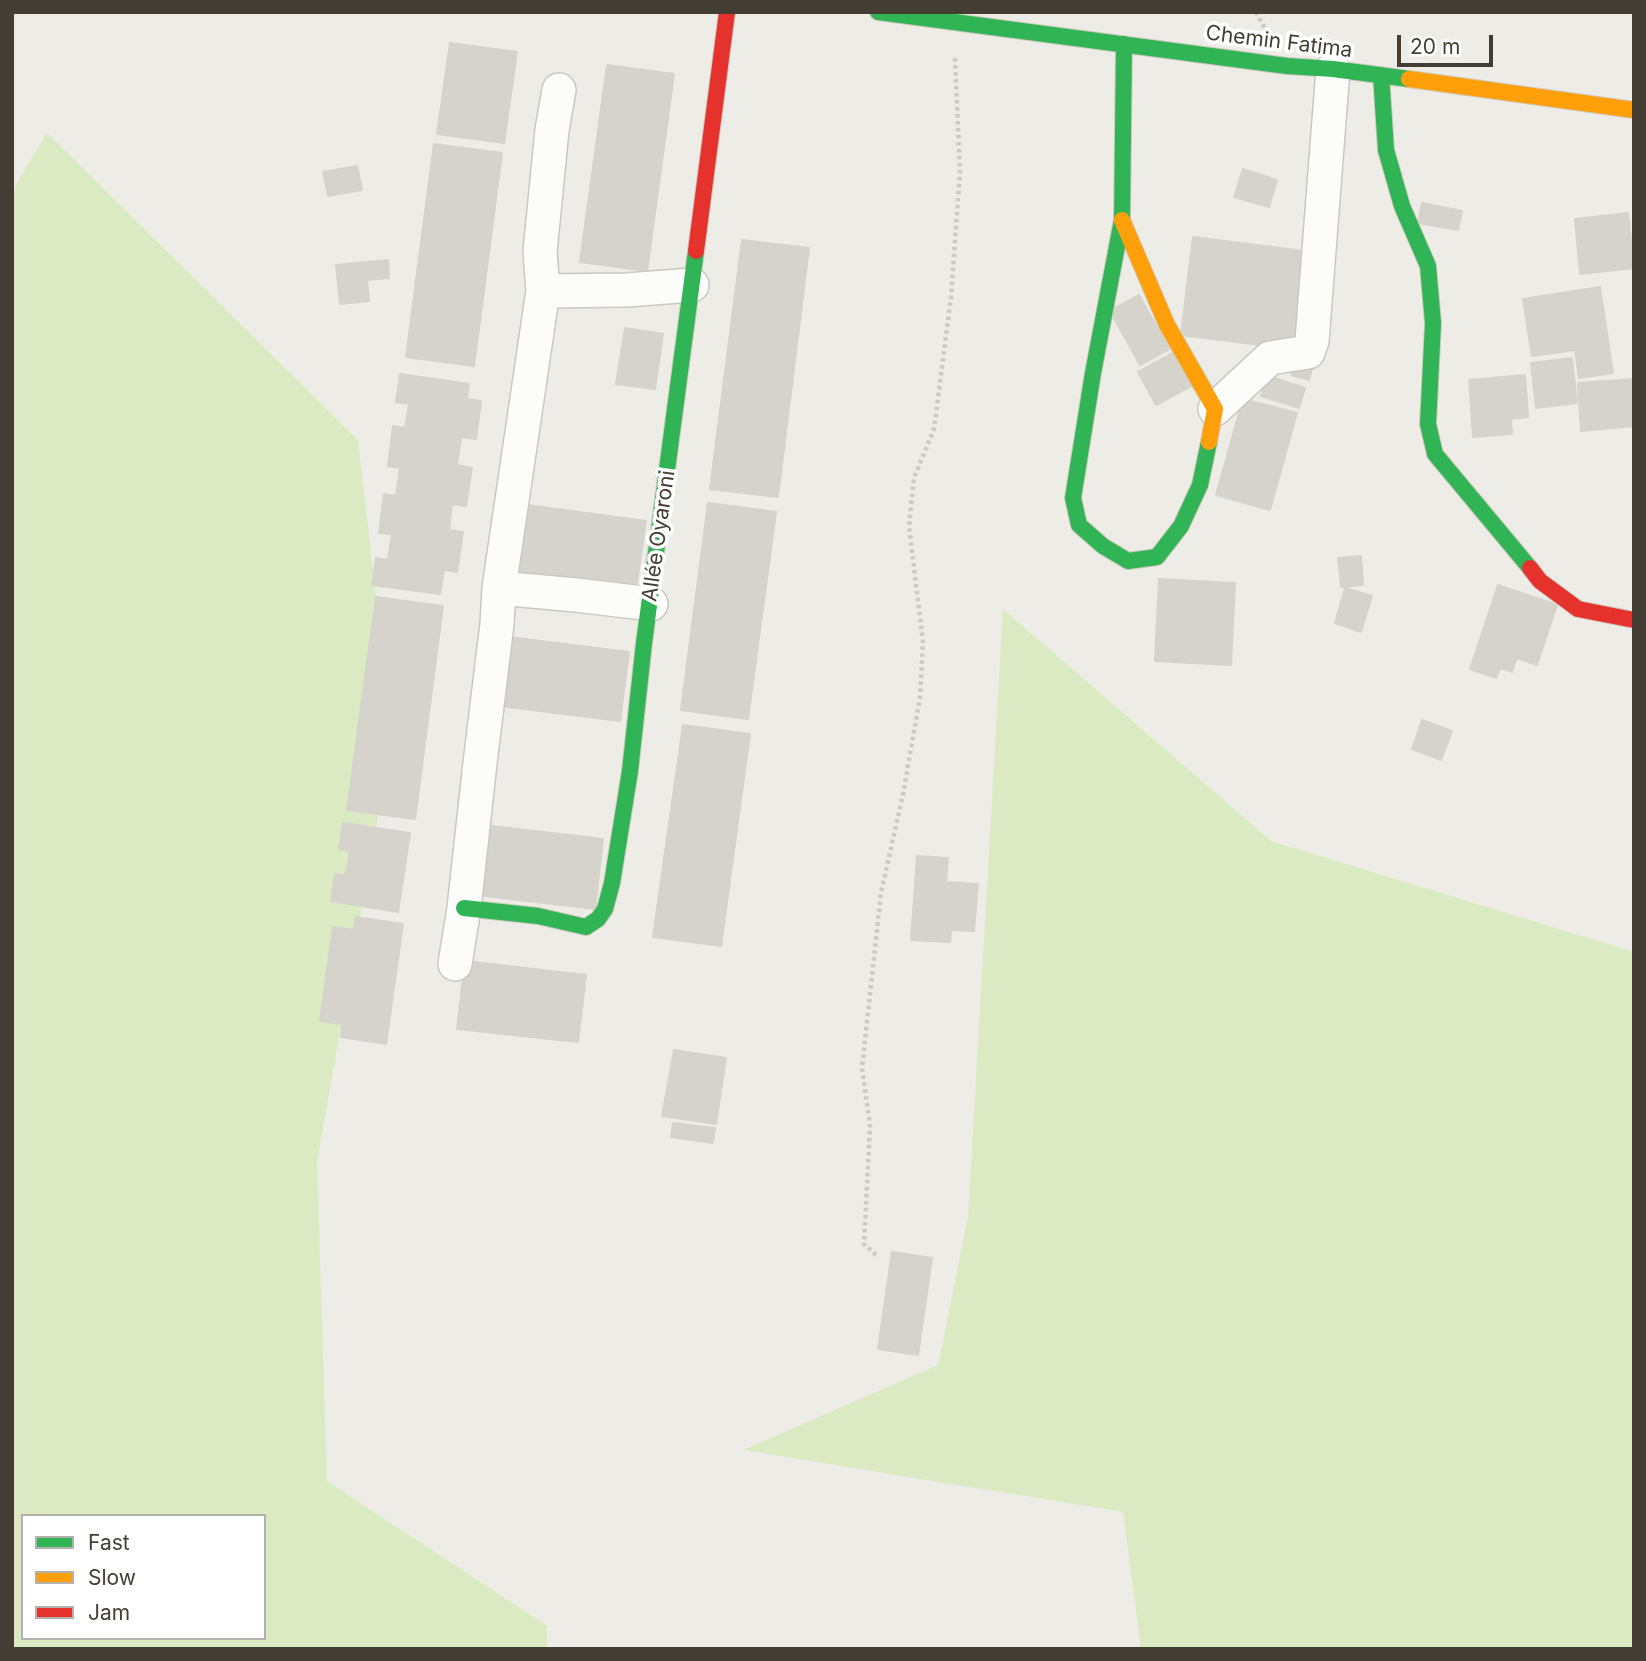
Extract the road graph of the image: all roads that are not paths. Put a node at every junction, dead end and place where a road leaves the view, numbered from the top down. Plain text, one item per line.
1 (727, 12) edge
2 (878, 12) edge
3 (1124, 44) junction
4 (1334, 69) junction
5 (1381, 75) junction
6 (559, 90) dead end
7 (1632, 103) edge
8 (1122, 220) junction
9 (692, 285) junction
10 (543, 291) junction
11 (1214, 409) junction
12 (499, 588) junction
13 (651, 604) junction
14 (1634, 620) edge
15 (464, 908) junction
16 (455, 964) dead end

1 - 9 street, Allée Oyaroni
2 - 3 street, Chemin Fatima
3 - 4 street, Chemin Fatima
3 - 8 street
4 - 5 street, Chemin Fatima
4 - 11 street
5 - 7 street, Chemin Fatima
5 - 14 street
6 - 10 street
8 - 11 street
8 - 11 street
9 - 10 street
9 - 13 street, Allée Oyaroni
10 - 12 street
12 - 13 street
12 - 15 street
13 - 15 street, Allée Oyaroni
15 - 16 street

